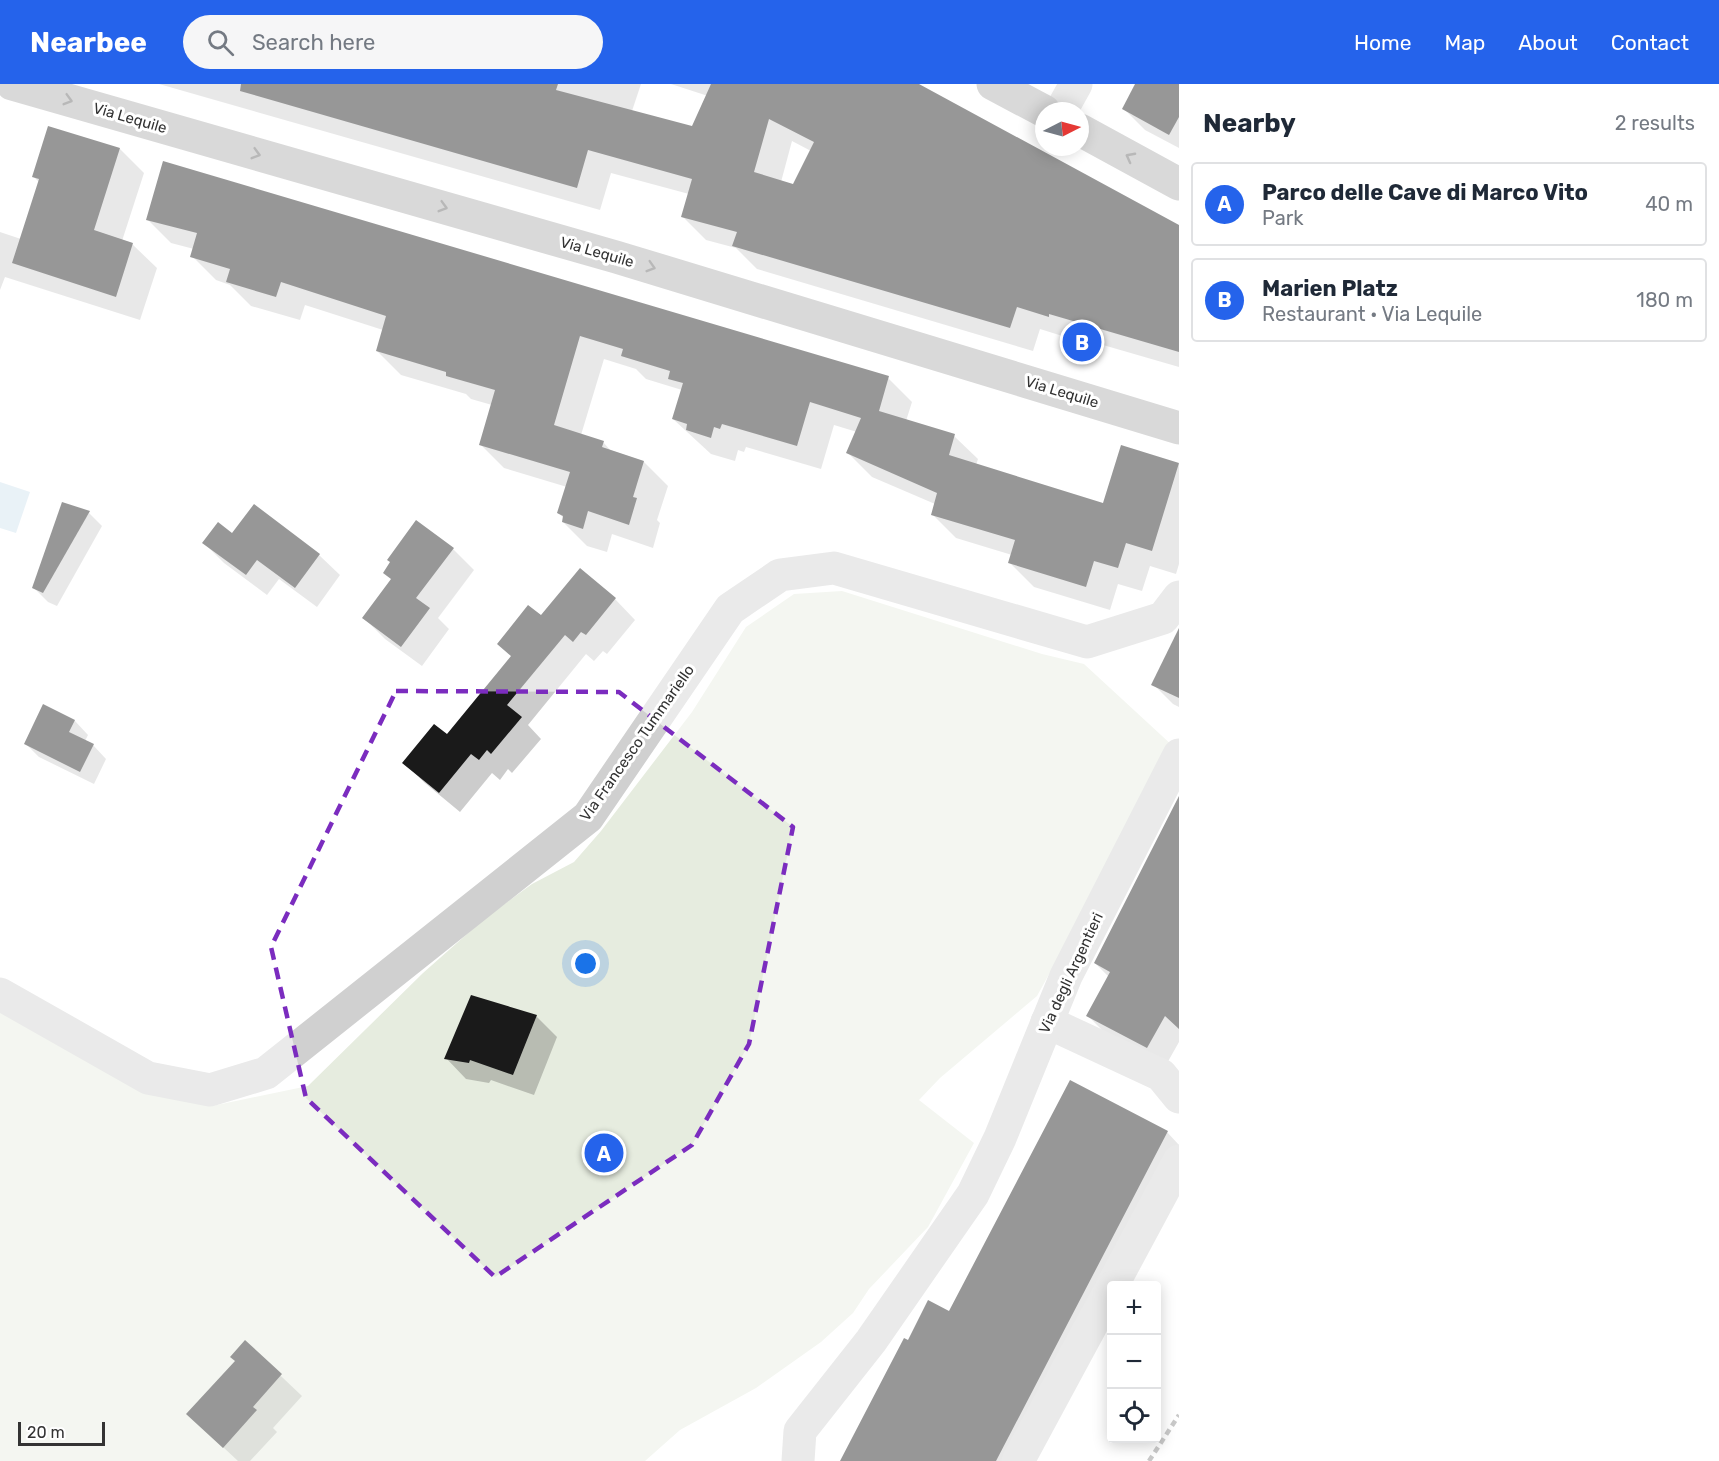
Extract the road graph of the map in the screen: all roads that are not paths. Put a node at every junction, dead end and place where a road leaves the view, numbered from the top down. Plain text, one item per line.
1 (12, 84) edge
2 (993, 84) edge
3 (1076, 84) edge
4 (1066, 102) edge
5 (1035, 106) edge
6 (1089, 135) edge
7 (1179, 184) edge
8 (1179, 428) edge
9 (1179, 597) edge
10 (1179, 756) edge
11 (0, 994) edge
12 (1047, 1022) junction
13 (1179, 1097) edge
14 (1179, 1161) edge
15 (1115, 1281) edge
16 (1107, 1295) edge
17 (798, 1461) edge
18 (1018, 1461) edge

1 -> 8 main road, Via Lequile
2 - 5 main road
3 - 4 street
7 -> 6 main road
9 - 11 street, Via Francesco Tummariello
10 - 12 street, Via degli Argentieri
12 - 13 street
12 - 17 street, Via degli Argentieri
14 - 15 street
16 - 18 street

